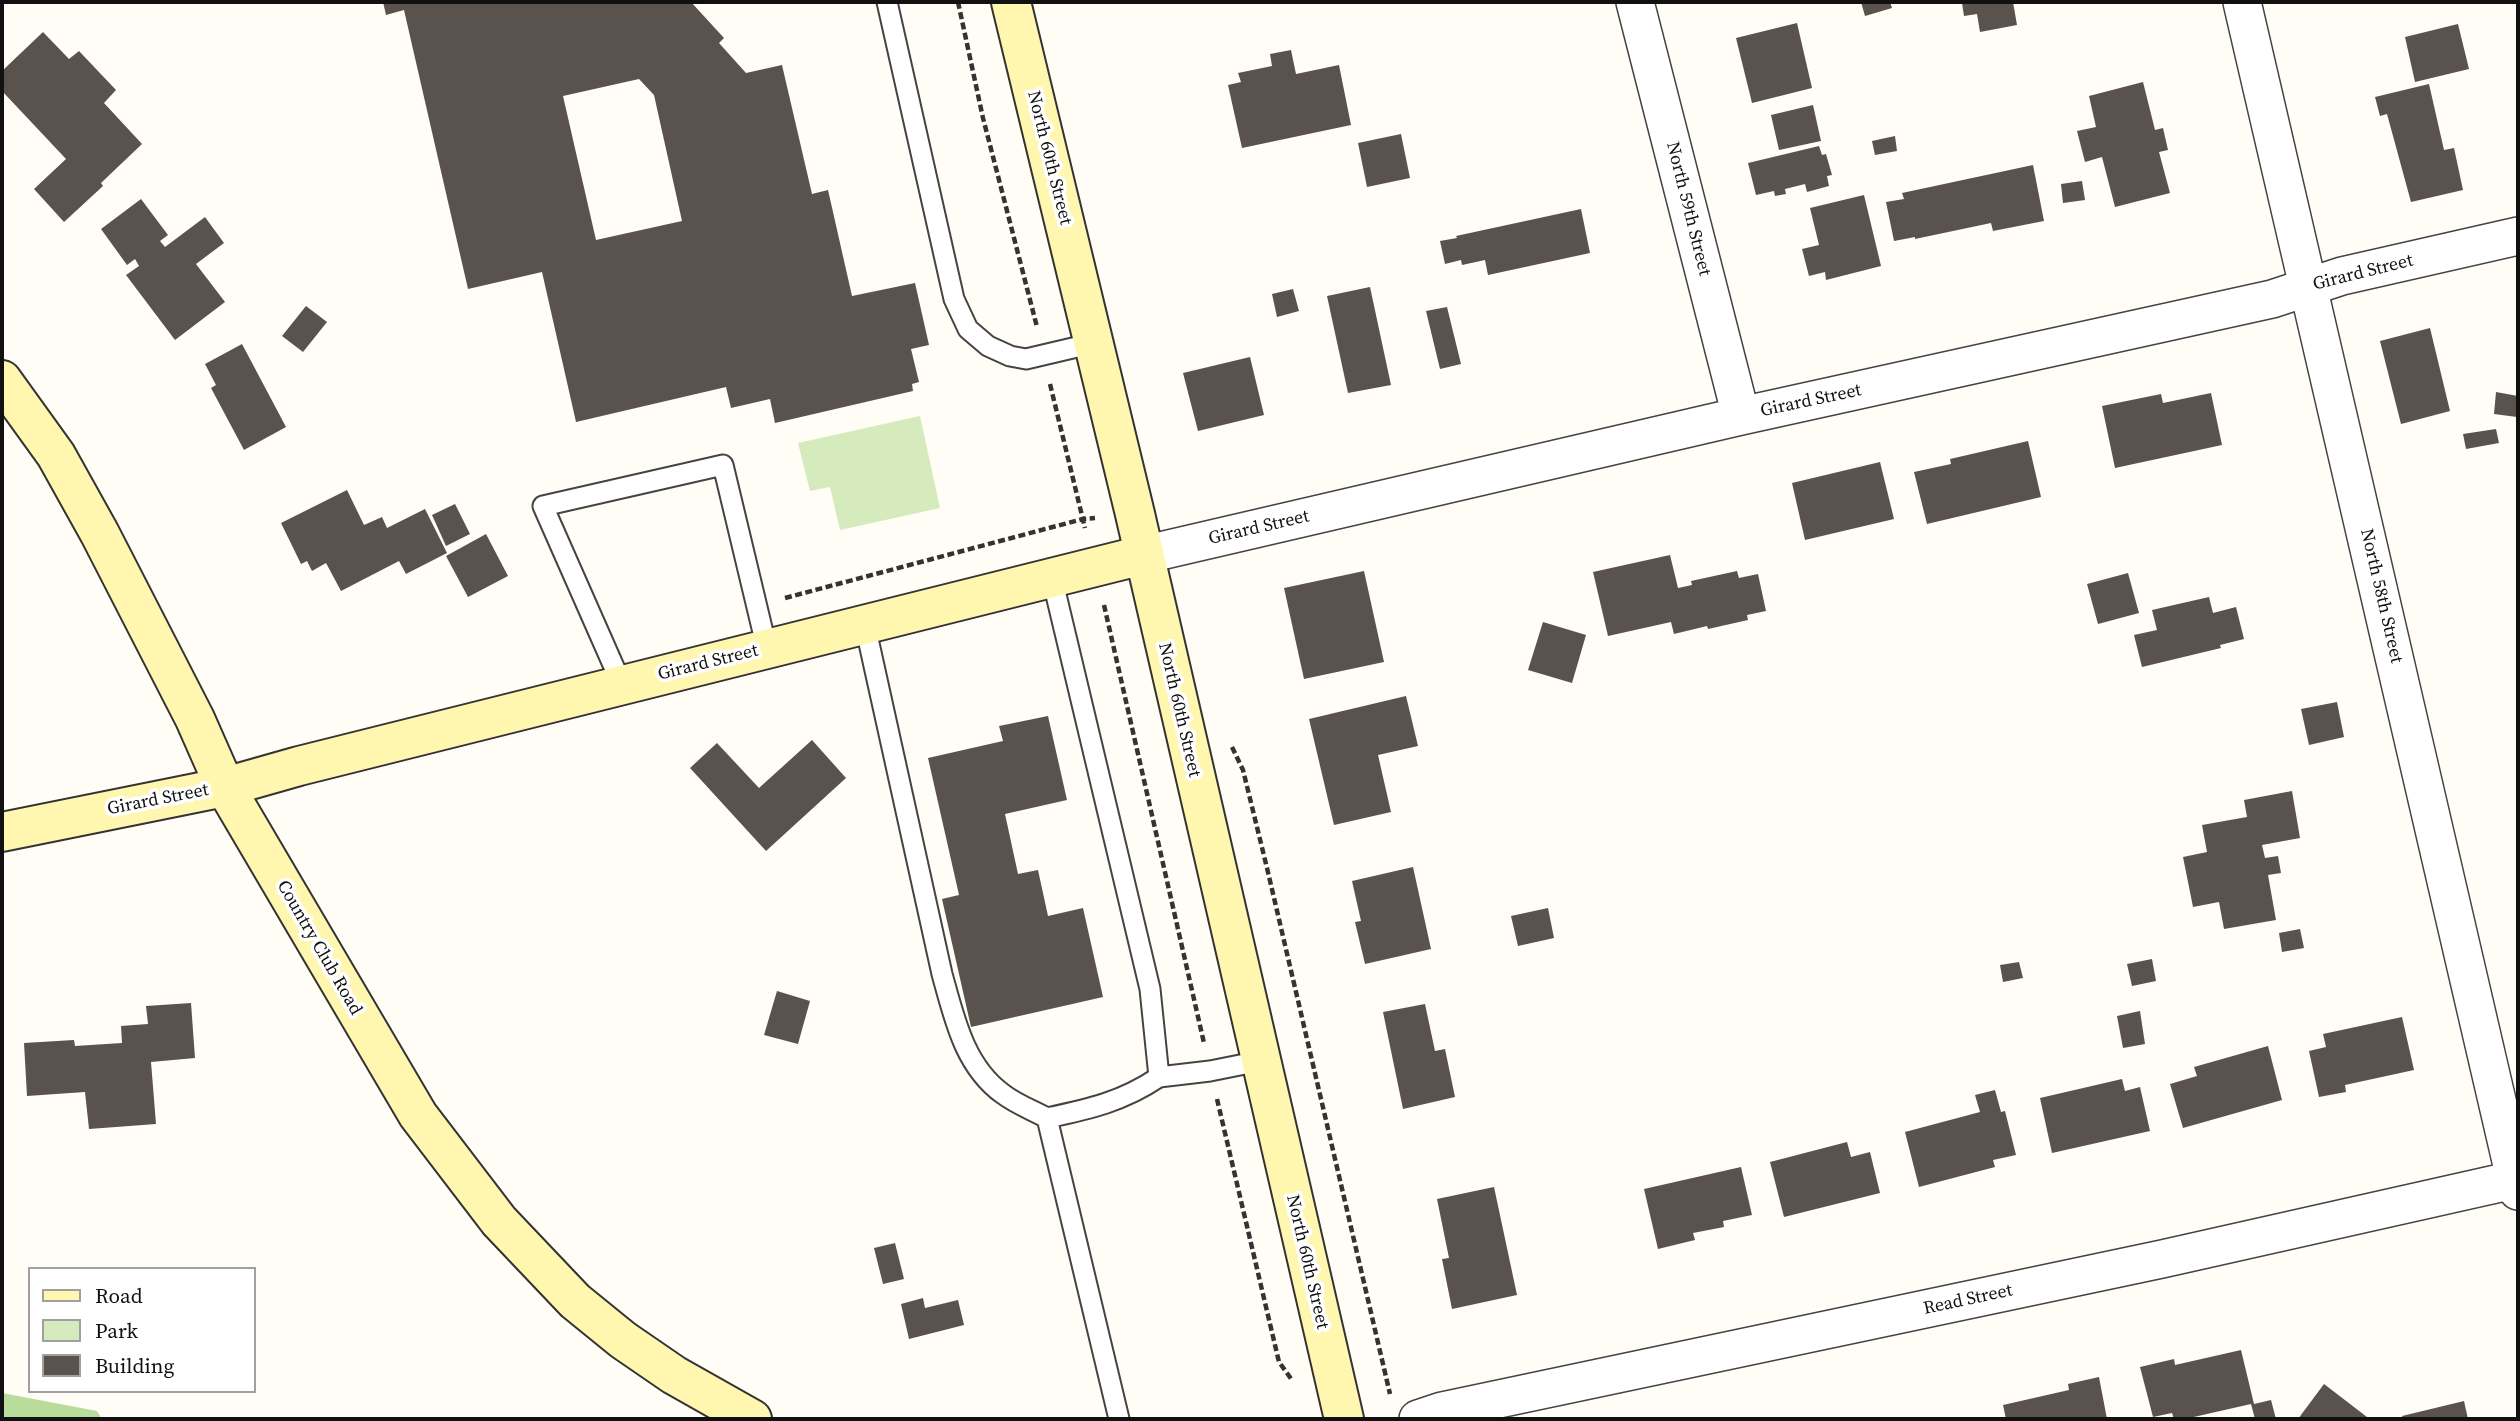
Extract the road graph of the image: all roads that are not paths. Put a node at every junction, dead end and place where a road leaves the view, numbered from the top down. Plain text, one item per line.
1 (887, 2) edge
2 (1011, 2) edge
3 (1635, 2) edge
4 (2242, 2) edge
5 (2518, 236) edge
6 (2309, 287) junction
7 (1094, 343) junction
8 (2, 380) edge
9 (1741, 416) junction
10 (1143, 555) junction
11 (1052, 578) junction
12 (865, 625) junction
13 (767, 649) junction
14 (622, 685) junction
15 (225, 787) junction
16 (2, 832) edge
17 (1260, 1061) junction
18 (1159, 1077) junction
19 (1046, 1118) junction
20 (2517, 1183) edge
21 (1405, 1409) edge
22 (752, 1419) edge
23 (1119, 1419) edge
24 (1344, 1419) edge

1 - 7 lane
2 - 7 street, North 60th Street
3 - 9 street, North 59th Street
4 - 6 street, North 58th Street
5 - 6 street, Girard Street
6 - 9 street, Girard Street
6 - 20 street, North 58th Street
7 - 10 street, North 60th Street
8 - 15 street, Country Club Road
9 - 10 street, Girard Street
10 - 11 street, Girard Street
10 - 17 street, North 60th Street
11 - 12 street, Girard Street
11 - 18 lane
12 - 13 street, Girard Street
12 - 19 lane
13 - 14 street, Girard Street
13 - 14 lane
14 - 15 street, Girard Street
15 - 16 street, Girard Street
15 - 22 street, Country Club Road
17 - 18 lane
17 - 24 street, North 60th Street
18 - 19 lane
19 - 23 lane
20 - 21 street, Read Street

